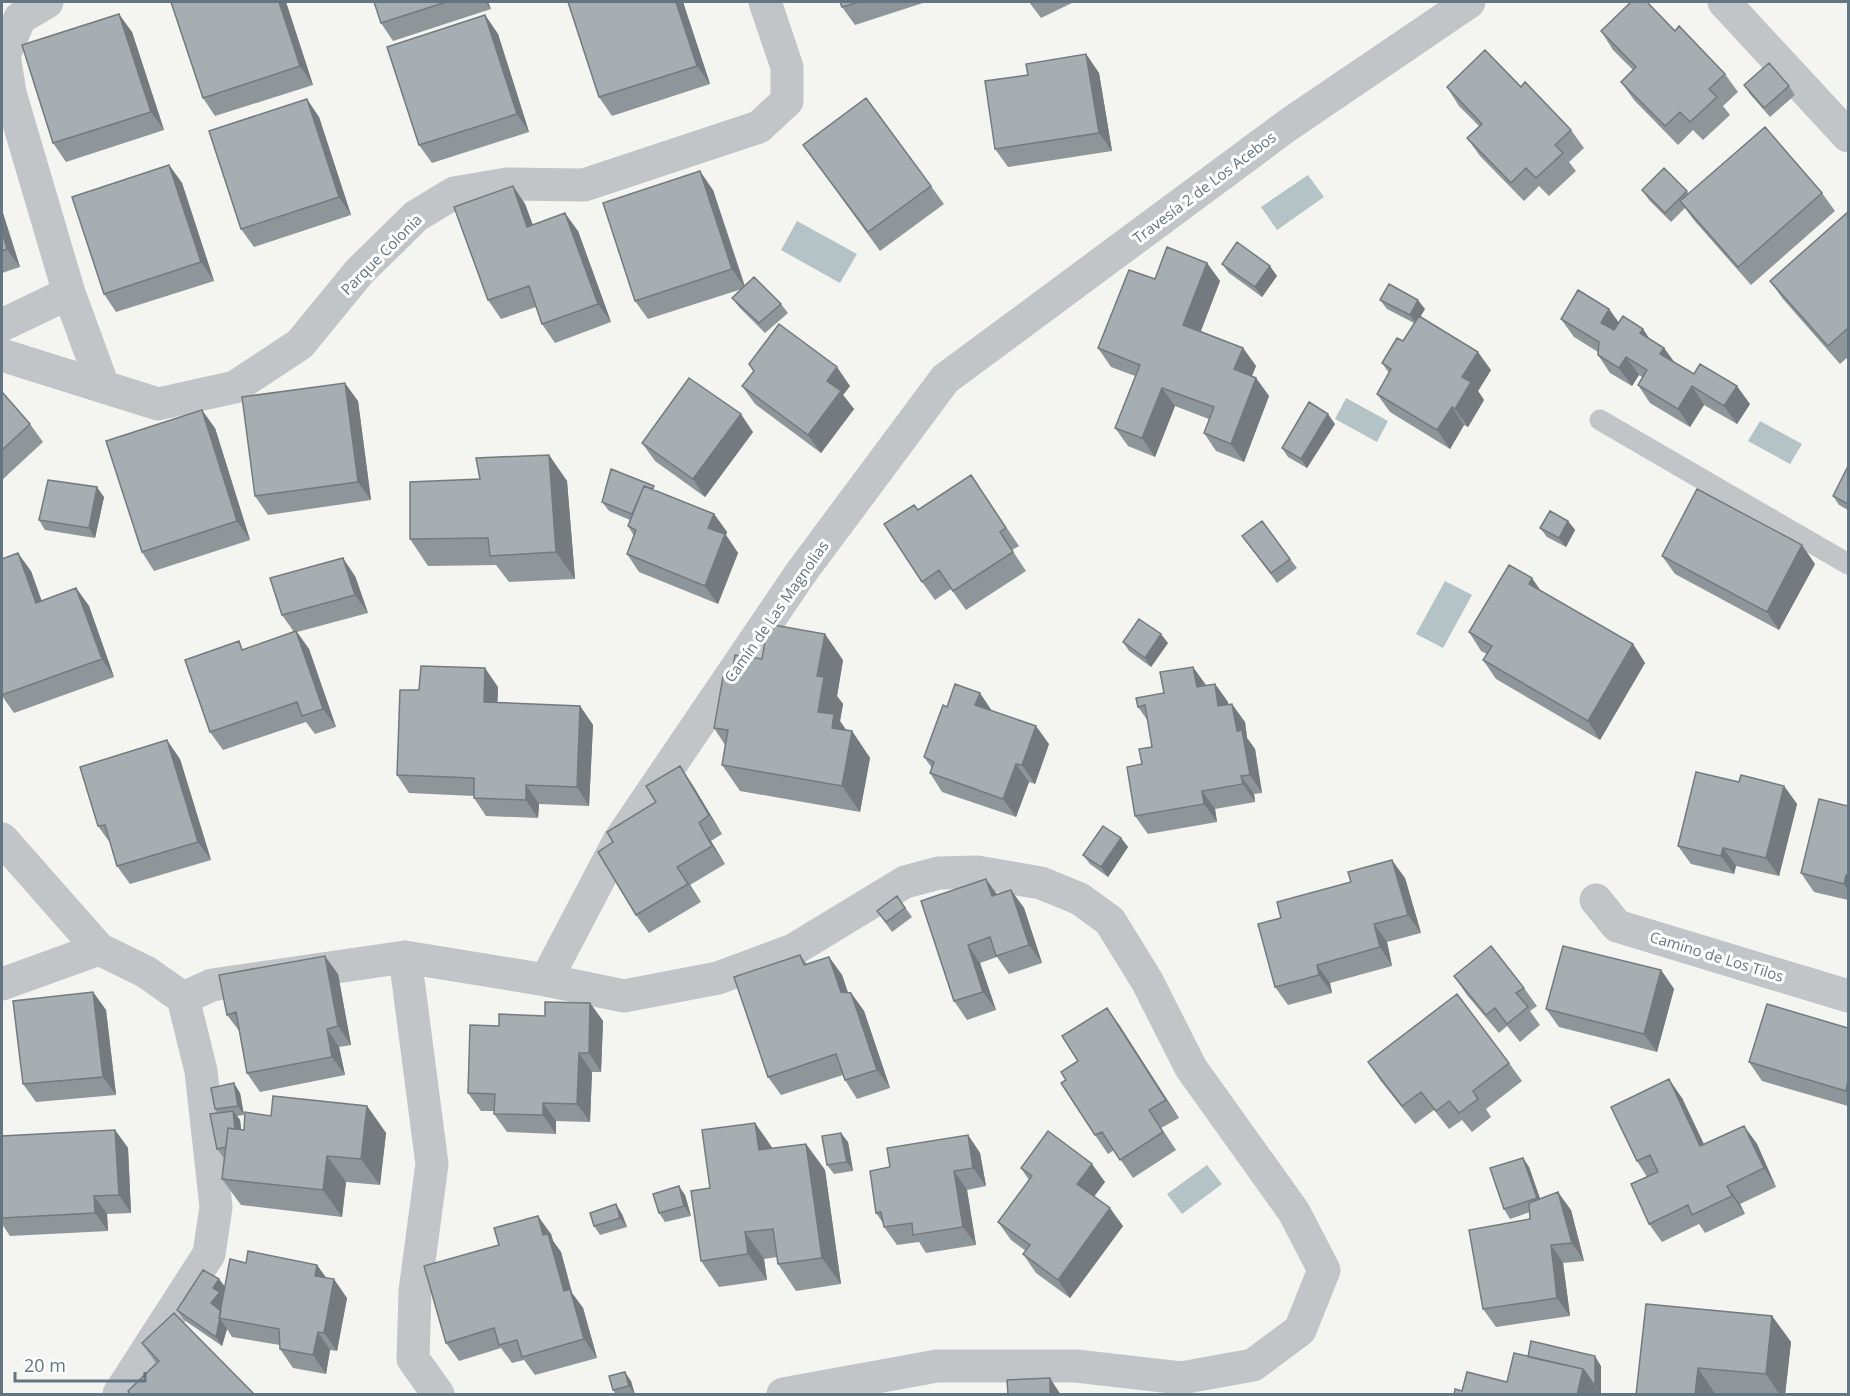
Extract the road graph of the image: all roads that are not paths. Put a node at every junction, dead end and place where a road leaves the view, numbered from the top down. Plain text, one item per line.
1 (47, 2) edge
2 (765, 2) edge
3 (1469, 2) edge
4 (1724, 2) edge
5 (1848, 136) edge
6 (69, 293) junction
7 (2, 325) edge
8 (2, 355) edge
9 (945, 379) joint
10 (103, 386) junction
11 (1600, 420) dead end
12 (1848, 564) edge
13 (2, 839) edge
14 (1596, 900) dead end
15 (99, 949) junction
16 (405, 957) junction
17 (546, 980) junction
18 (2, 984) edge
19 (1848, 996) edge
20 (183, 998) junction
21 (119, 1395) edge
22 (438, 1395) edge
23 (783, 1395) edge

1 - 6 street
2 - 10 street, Parque Colonia
3 - 9 street, Travesía 2 de Los Acebos
4 - 5 street
6 - 7 street
6 - 10 street
8 - 10 street, Parque Colonia
9 - 17 street, Camín de Las Magnolias
11 - 12 lane
13 - 15 street
14 - 19 street, Camino de Los Tilos
15 - 18 street
15 - 20 street
16 - 17 street
16 - 20 street
16 - 22 street
17 - 23 street
20 - 21 street

